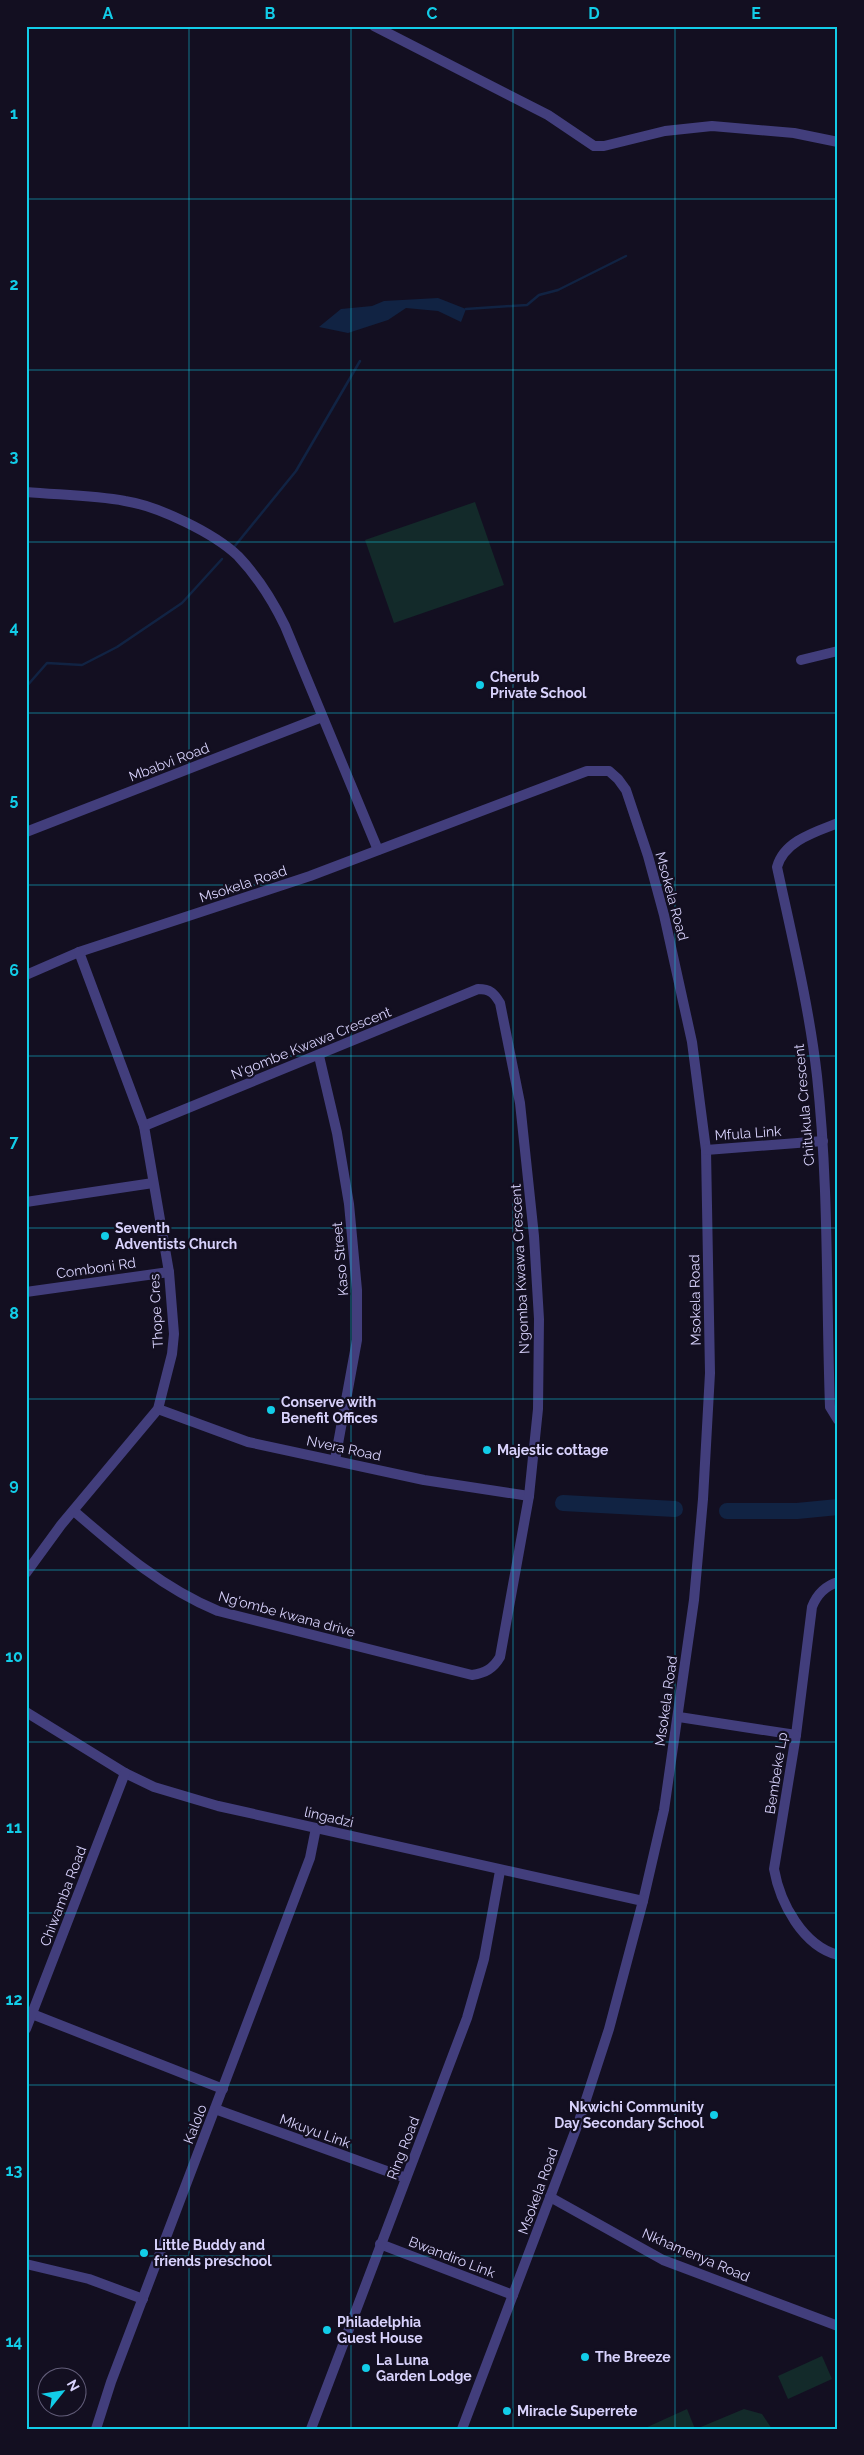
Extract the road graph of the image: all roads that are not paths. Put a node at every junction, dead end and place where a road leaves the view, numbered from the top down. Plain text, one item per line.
1 (374, 26) edge
2 (838, 142) edge
3 (26, 492) edge
4 (838, 651) edge
5 (801, 660) dead end
6 (322, 717) junction
7 (838, 823) edge
8 (26, 832) edge
9 (378, 850) junction
10 (79, 952) junction
11 (26, 975) edge
12 (488, 989) joint
13 (318, 1056) junction
14 (144, 1126) junction
15 (823, 1141) junction
16 (706, 1150) junction
17 (153, 1183) junction
18 (26, 1202) edge
19 (169, 1272) junction
20 (26, 1292) edge
21 (158, 1409) junction
22 (838, 1420) edge
23 (335, 1460) junction
24 (529, 1496) junction
25 (74, 1511) junction
26 (26, 1573) edge
27 (838, 1582) edge
28 (491, 1669) joint
29 (26, 1712) edge
30 (679, 1717) junction
31 (796, 1736) junction
32 (125, 1774) junction
33 (316, 1828) junction
34 (500, 1871) junction
35 (644, 1901) junction
36 (838, 1954) edge
37 (28, 2022) edge
38 (222, 2089) junction
39 (215, 2109) junction
40 (406, 2178) junction
41 (550, 2197) junction
42 (380, 2244) junction
43 (26, 2264) edge
44 (513, 2295) junction
45 (143, 2299) junction
46 (838, 2326) edge
47 (96, 2429) edge
48 (311, 2429) edge
49 (462, 2429) edge

1 - 2 street
3 - 6 street
4 - 5 street
6 - 8 street, Mbabvi Road
6 - 9 street
7 - 15 street, Chitukula Crescent
9 - 10 street, Msokela Road
9 - 16 street, Msokela Road
10 - 11 street, Msokela Road
10 - 14 street, Thope Cres
12 - 13 street, N'gombe Kwawa Crescent
12 - 24 street, N'gomba Kwawa Crescent
13 - 14 street, N'gombe Kwawa Crescent
13 - 23 street, Kaso Street
14 - 17 street, Thope Cres
15 - 16 street, Mfula Link
15 - 22 street, Chitukula Crescent
16 - 30 street, Msokela Road
17 - 18 street
17 - 19 street, Thope Cres
19 - 20 street, Comboni Rd
19 - 21 street, Thope Cres
21 - 23 street, Nvera Road
21 - 25 street, Thope Cres
23 - 24 street, Nvera Road
24 - 28 street, N'gomba Kwawa Crescent
25 - 26 street, Thope Cres
25 - 28 street, Ng'ombe kwana drive
27 - 31 street, Bembeke Lp
29 - 32 street, lingadzi
30 - 31 street
30 - 35 street, Msokela Road
31 - 36 street, Bembeke Lp
32 - 33 street, lingadzi
32 - 37 street, Chiwamba Road
33 - 34 street, lingadzi
33 - 38 street, Kalolo
34 - 35 street, lingadzi
34 - 40 street, Ring Road
35 - 41 street, Msokela Road
37 - 38 street
38 - 39 street, Kalolo
39 - 40 street, Mkuyu Link
39 - 45 street, Kalolo
40 - 42 street, Ring Road
41 - 44 street, Msokela Road
41 - 46 street, Nkhamenya Road
42 - 44 street, Bwandiro Link
42 - 48 street, Ring Road
43 - 45 street
44 - 49 street, Msokela Road
45 - 47 street, Kalolo

